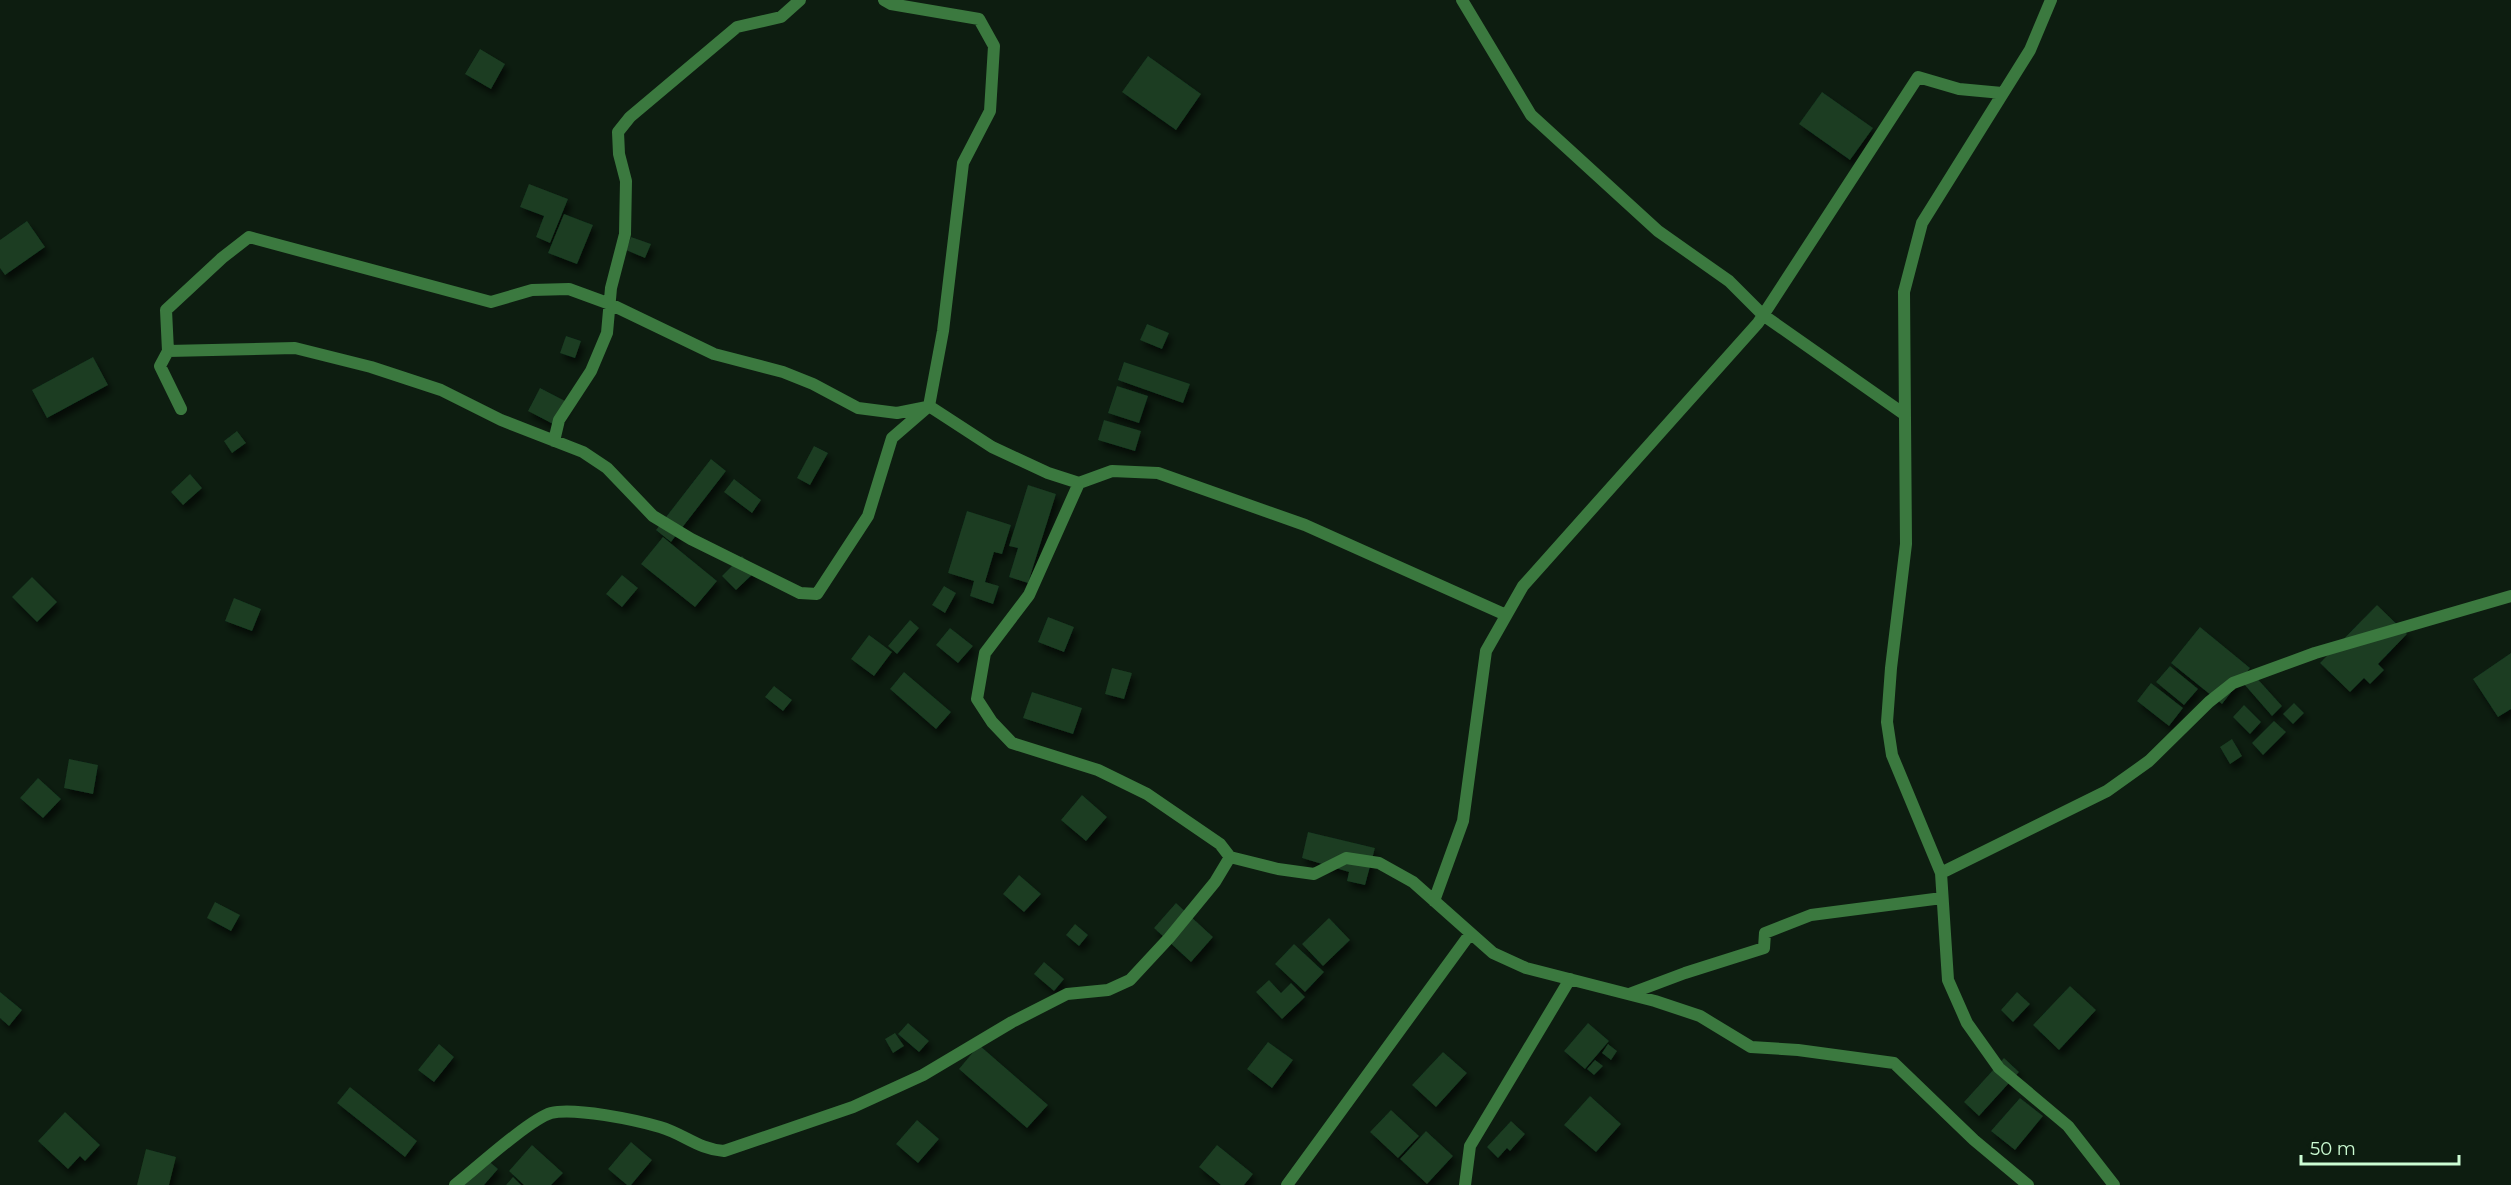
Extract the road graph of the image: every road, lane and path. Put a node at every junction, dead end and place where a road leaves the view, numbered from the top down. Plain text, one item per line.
1 (800, 0) edge
2 (884, 0) edge
3 (1462, 0) edge
4 (2051, 0) edge
5 (2002, 93) junction
6 (610, 304) junction
7 (1763, 315) junction
8 (168, 351) junction
9 (929, 406) junction
10 (181, 409) dead end
11 (1905, 414) junction
12 (554, 441) junction
13 (1079, 483) junction
14 (2511, 596) edge
15 (1506, 615) junction
16 (1230, 857) junction
17 (1941, 873) junction
18 (1942, 898) junction
19 (1434, 901) junction
20 (1470, 934) junction
21 (1570, 979) junction
22 (1629, 994) junction
23 (455, 1185) edge
24 (1287, 1185) edge
25 (1465, 1185) edge
26 (2028, 1185) edge
27 (2114, 1185) edge

1 - 6 street
2 - 9 street
3 - 7 street
4 - 5 street
5 - 7 street
5 - 11 street
6 - 8 street
6 - 9 street
6 - 12 street
7 - 11 street
7 - 15 street
8 - 10 street
8 - 12 street
9 - 12 street
9 - 13 street
11 - 17 street
13 - 15 street
13 - 16 street
14 - 17 street
15 - 19 street
16 - 19 street
16 - 23 street
17 - 18 street
18 - 22 street
18 - 27 street
19 - 20 street
20 - 21 street
20 - 24 street
21 - 22 street
21 - 25 street
22 - 26 street

